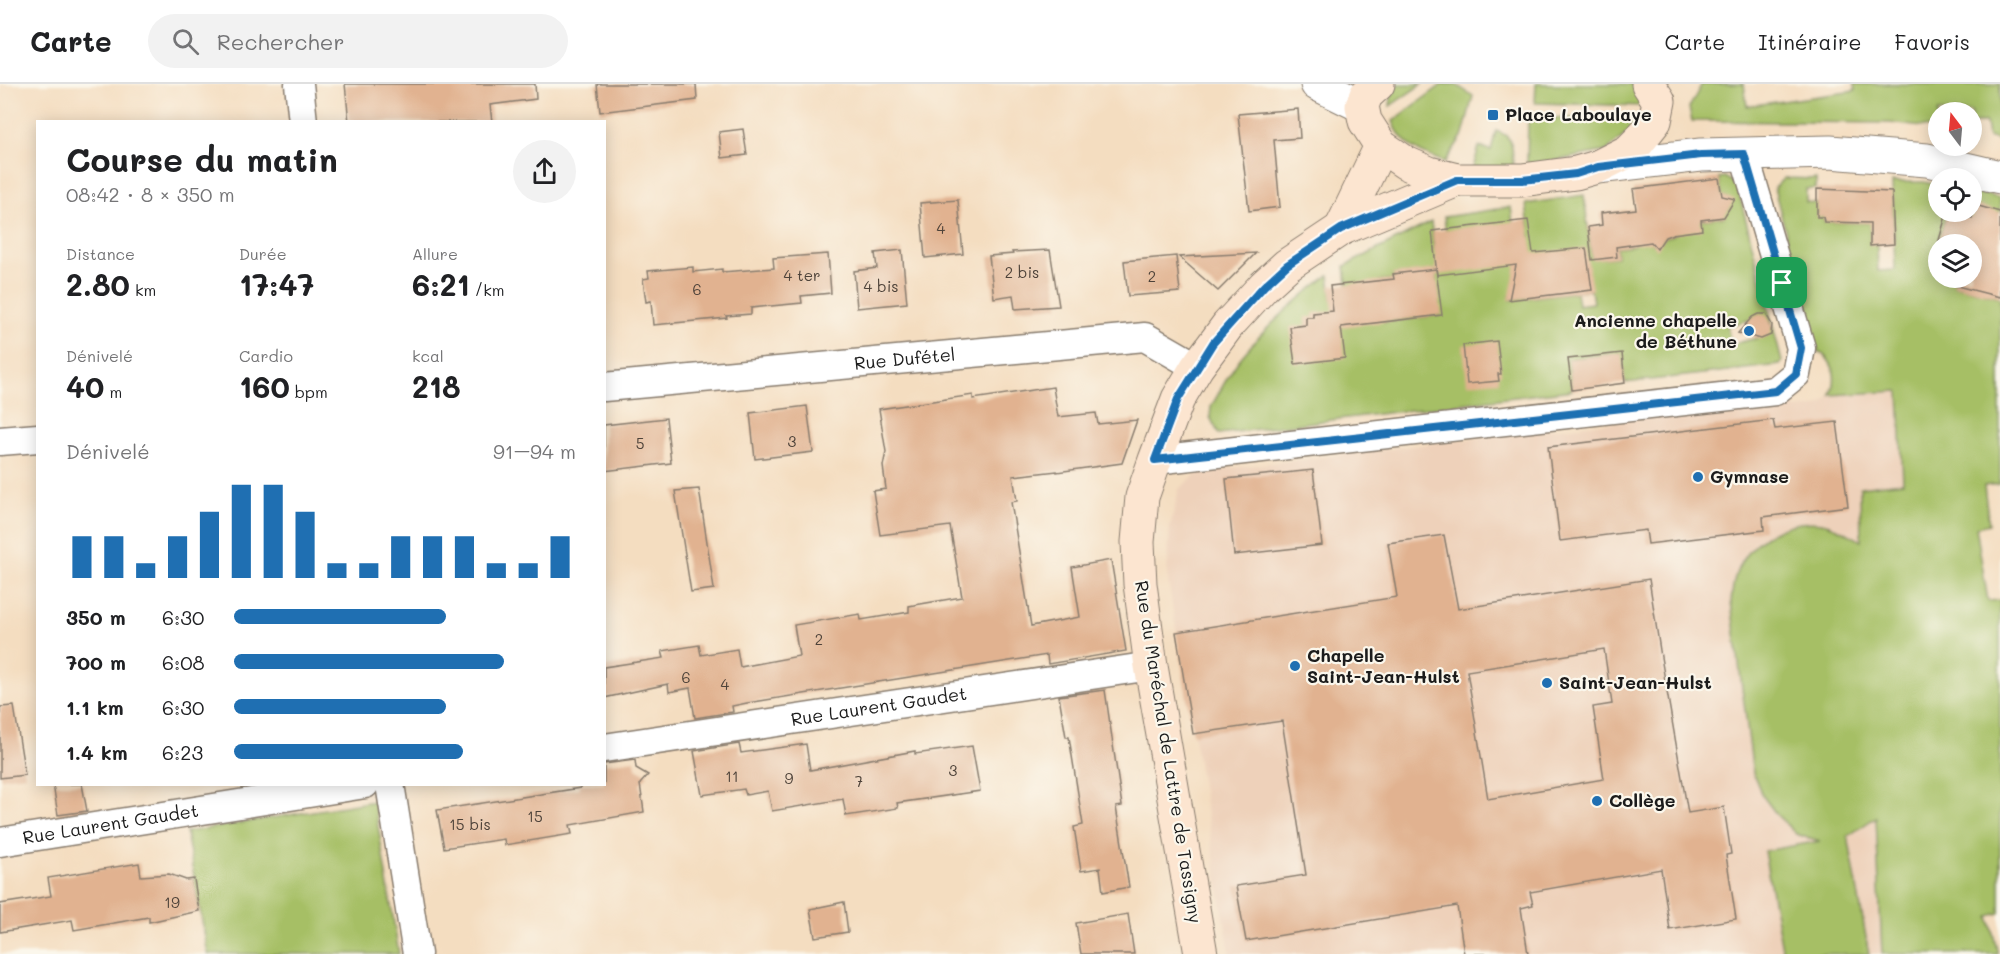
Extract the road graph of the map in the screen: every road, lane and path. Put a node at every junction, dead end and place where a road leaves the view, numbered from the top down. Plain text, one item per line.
1 (299, 84) edge
2 (1317, 84) edge
3 (1367, 92) edge
4 (1657, 98) edge
5 (303, 120) edge
6 (1381, 146) junction
7 (1744, 154) junction
8 (1701, 155) junction
9 (1598, 167) junction
10 (2000, 177) edge
11 (1457, 180) junction
12 (1341, 229) junction
13 (1197, 367) junction
14 (606, 387) edge
15 (36, 438) edge
16 (0, 441) edge
17 (1155, 460) junction
18 (1151, 666) junction
19 (606, 748) edge
20 (351, 786) edge
21 (390, 786) edge
22 (0, 842) edge
23 (417, 954) edge
24 (1201, 954) edge

1 - 5 street
2 - 3 street
3 - 6 main road
4 - 8 street
4 - 9 main road
6 - 11 main road
6 - 12 main road
7 - 8 street
7 - 10 street
7 - 17 street
8 - 9 street
9 - 11 main road
11 - 12 main road, Rue du Maréchal de Lattre de Tassigny
12 - 13 main road, Rue du Maréchal de Lattre de Tassigny
13 - 14 street, Rue Dufétel
13 - 17 main road, Rue du Maréchal de Lattre de Tassigny
15 - 16 street
17 - 18 main road, Rue du Maréchal de Lattre de Tassigny
18 - 19 street, Rue Laurent Gaudet
18 - 24 main road, Rue du Maréchal de Lattre de Tassigny
20 - 22 street, Rue Laurent Gaudet
21 - 23 street

